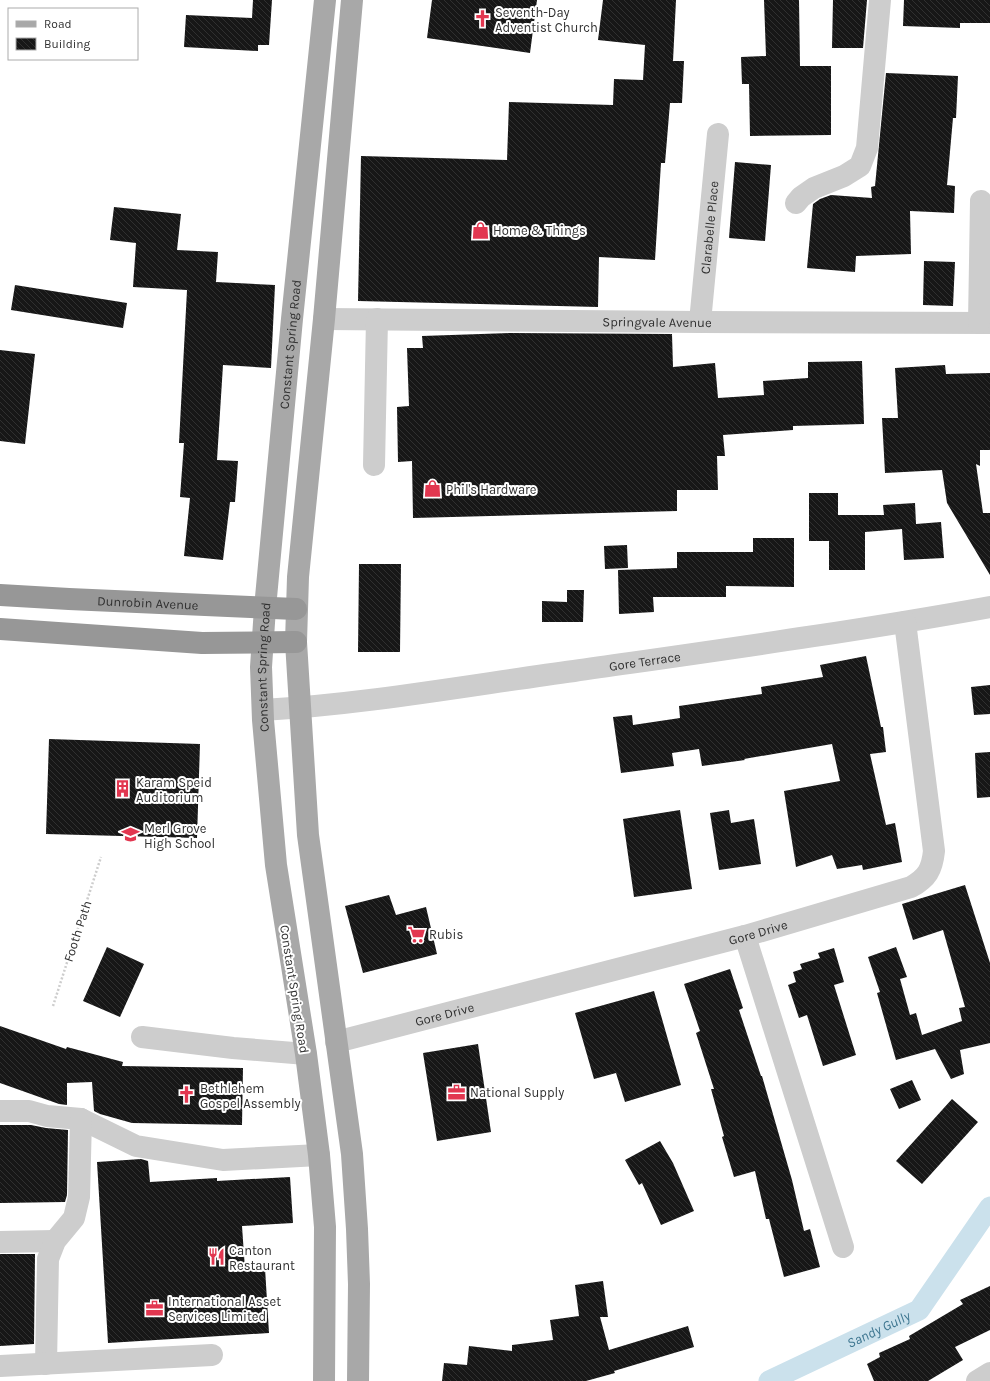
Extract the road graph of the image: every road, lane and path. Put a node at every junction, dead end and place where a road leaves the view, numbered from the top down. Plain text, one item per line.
1 (325, 0) edge
2 (352, 0) edge
3 (880, 0) edge
4 (718, 134) dead end
5 (981, 201) dead end
6 (796, 203) dead end
7 (324, 319) junction
8 (377, 320) junction
9 (700, 322) junction
10 (985, 323) edge
11 (374, 465) dead end
12 (0, 595) edge
13 (990, 607) edge
14 (265, 608) junction
15 (296, 609) junction
16 (905, 622) junction
17 (0, 629) edge
18 (263, 642) junction
19 (296, 642) junction
20 (299, 708) junction
21 (263, 710) junction
22 (101, 857) dead end
23 (745, 936) junction
24 (53, 1006) dead end
25 (142, 1037) dead end
26 (336, 1042) junction
27 (306, 1054) junction
28 (0, 1111) edge
29 (81, 1119) junction
30 (319, 1155) junction
31 (54, 1241) junction
32 (0, 1242) edge
33 (843, 1246) dead end
34 (212, 1356) dead end
35 (46, 1364) junction
36 (0, 1366) edge
37 (990, 1373) edge
38 (324, 1381) edge
39 (358, 1381) edge
40 (977, 1381) edge

1 - 14 main road, Constant Spring Road
2 - 7 main road
3 - 6 street
4 - 9 street, Clarabelle Place
5 - 10 street
7 - 8 street, Springvale Avenue
7 - 15 main road
8 - 9 street, Springvale Avenue
8 - 11 street
9 - 10 street, Springvale Avenue
12 - 14 highway, Dunrobin Avenue
13 - 16 street, Gore Terrace
14 - 15 highway, Dunrobin Avenue
14 - 18 main road, Constant Spring Road
15 - 19 main road
16 - 20 street, Gore Terrace
16 - 23 street, Gore Drive
17 - 18 highway
18 - 19 highway
18 - 21 main road, Constant Spring Road
19 - 20 main road
20 - 21 street, Gore Terrace
20 - 26 main road
21 - 27 main road, Constant Spring Road
22 - 24 path, Footh Path
23 - 26 street, Gore Drive
23 - 33 street
25 - 27 street
26 - 39 main road
27 - 30 main road, Constant Spring Road
28 - 29 street
29 - 30 street
29 - 31 street
30 - 38 main road, Constant Spring Road
31 - 32 street
31 - 35 street
34 - 35 street
35 - 36 street
37 - 40 street

